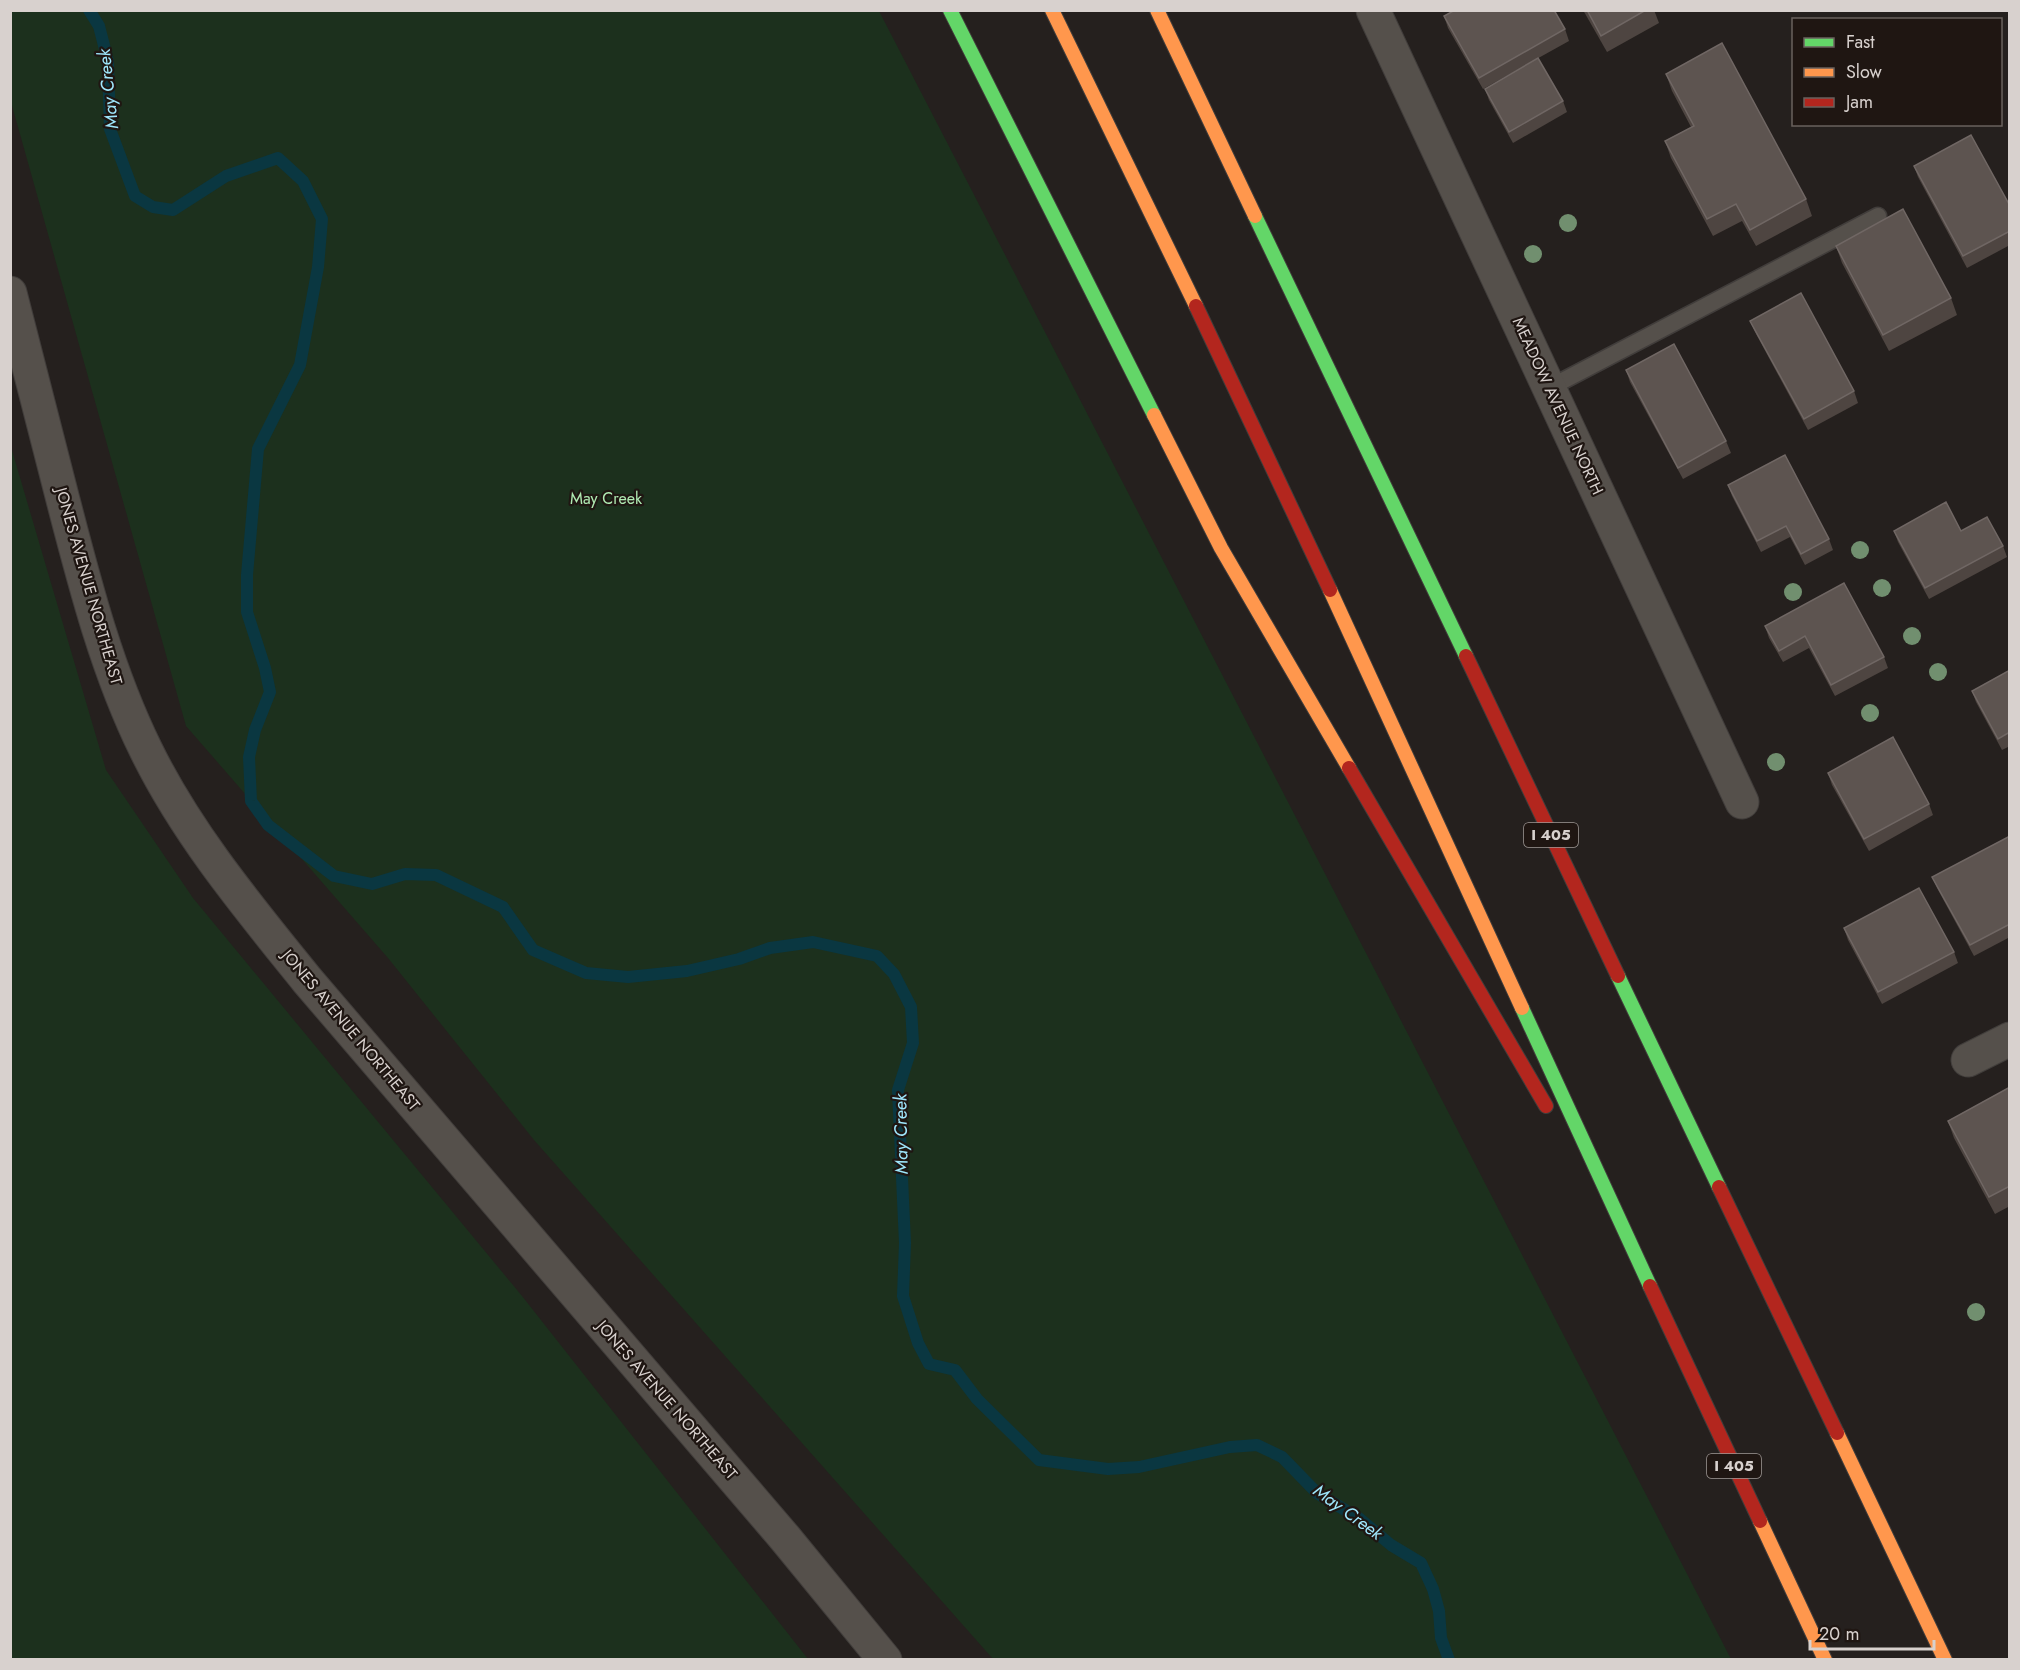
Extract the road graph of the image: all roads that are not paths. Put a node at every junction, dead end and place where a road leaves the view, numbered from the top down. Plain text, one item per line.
1 (950, 10) edge
2 (1052, 10) edge
3 (1157, 10) edge
4 (1373, 10) edge
5 (1878, 216) dead end
6 (10, 293) edge
7 (1549, 388) junction
8 (1742, 802) dead end
9 (2010, 1039) edge
10 (1968, 1060) dead end
11 (1553, 1118) dead end
12 (1571, 1149) dead end
13 (1644, 1273) junction
14 (885, 1659) edge
15 (1825, 1659) edge
16 (1945, 1659) edge

1 - 11 highway
2 - 13 highway, I 405
3 - 16 highway, I 405
4 - 7 street, MEADOW AVENUE NORTH
5 - 7 lane
6 - 14 street, JONES AVENUE NORTHEAST
7 - 8 street, MEADOW AVENUE NORTH
9 - 10 street
12 - 13 highway
13 - 15 highway, I 405

